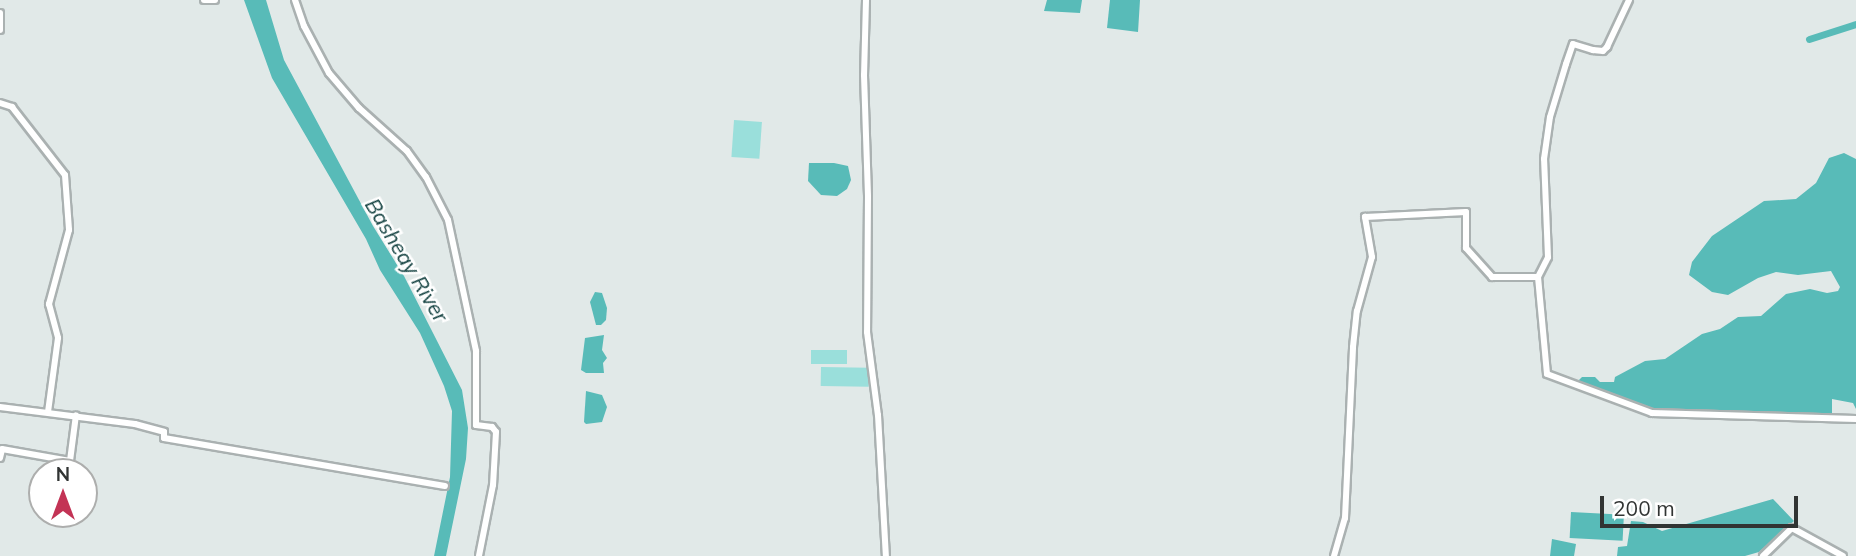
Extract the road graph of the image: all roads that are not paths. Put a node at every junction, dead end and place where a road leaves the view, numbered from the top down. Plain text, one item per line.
1 (204, 0) edge
2 (215, 0) edge
3 (295, 0) edge
4 (866, 0) edge
5 (1629, 0) edge
6 (0, 13) edge
7 (0, 30) edge
8 (0, 103) edge
9 (1538, 277) junction
10 (0, 407) edge
11 (48, 412) junction
12 (76, 415) junction
13 (1856, 419) edge
14 (0, 458) edge
15 (445, 486) dead end
16 (479, 556) edge
17 (886, 556) edge
18 (1334, 556) edge
19 (1763, 556) edge
20 (1843, 556) edge

1 - 2 street
3 - 16 street
4 - 17 street
5 - 9 street
6 - 7 street
8 - 11 street
9 - 13 street
9 - 18 street
10 - 11 street
11 - 12 street
12 - 14 street
12 - 15 street
19 - 20 street

